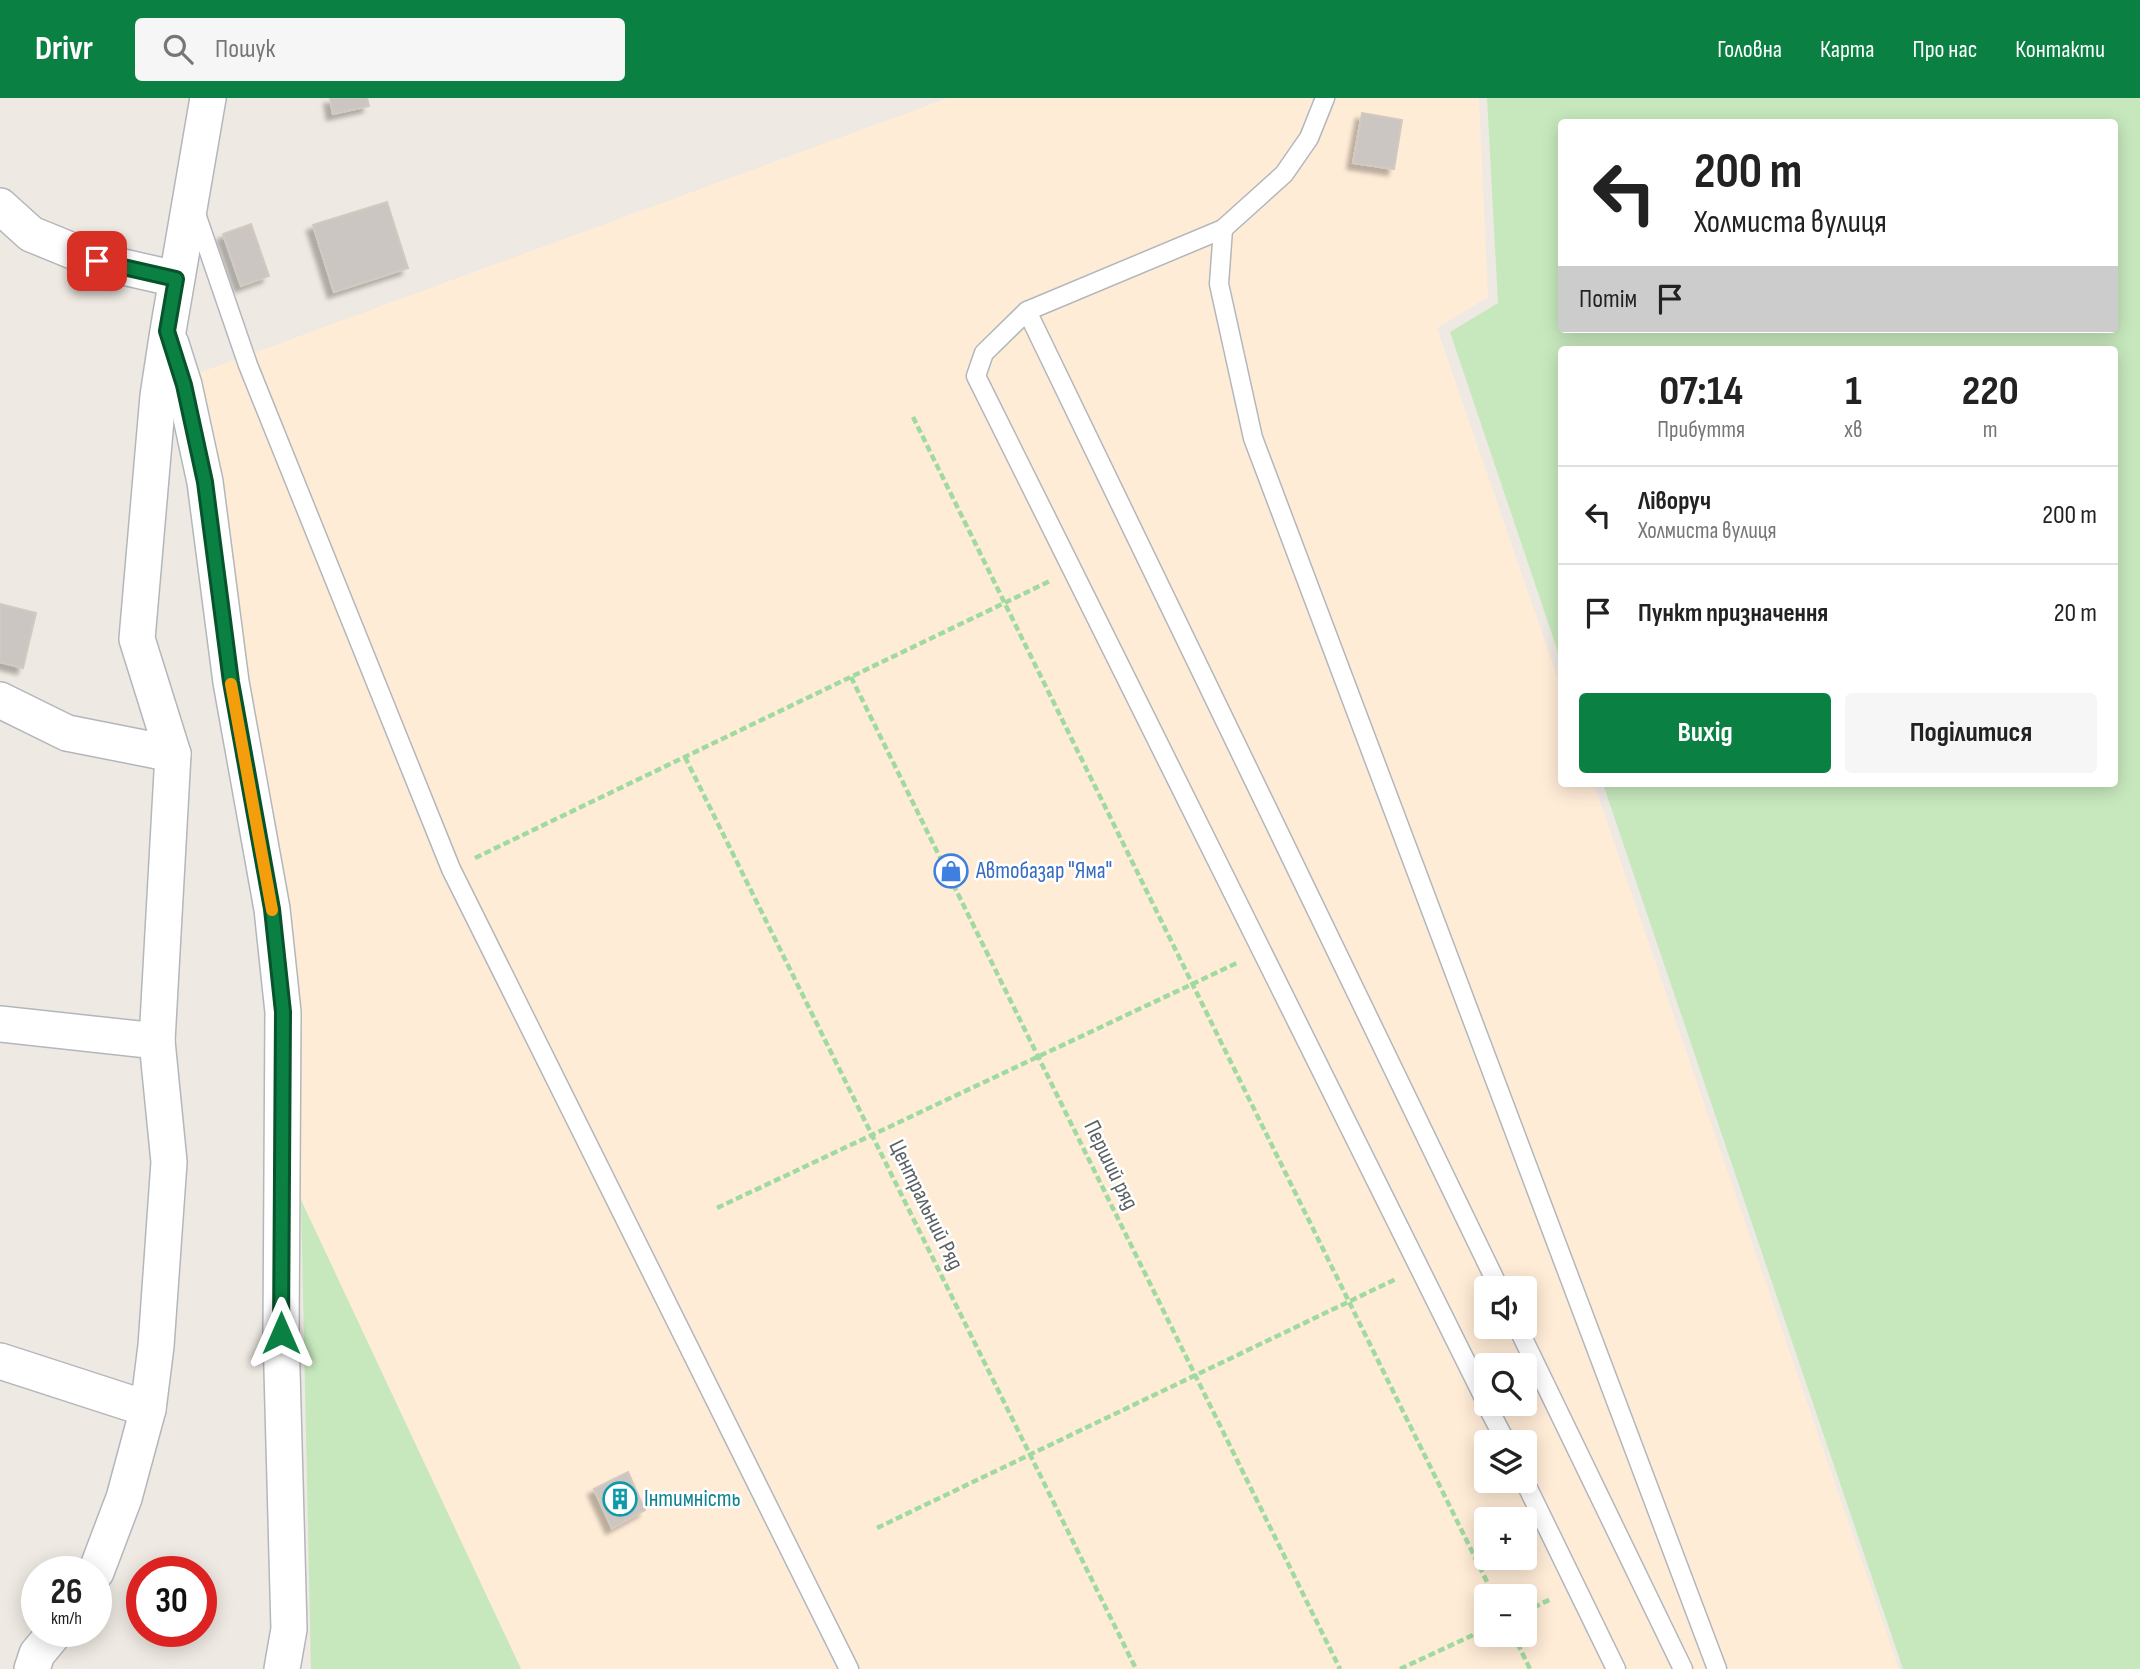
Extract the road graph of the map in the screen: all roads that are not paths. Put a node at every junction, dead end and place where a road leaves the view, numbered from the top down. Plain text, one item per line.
1 (208, 98) edge
2 (1325, 98) edge
3 (190, 198) junction
4 (0, 206) edge
5 (1223, 229) junction
6 (176, 279) junction
7 (1027, 311) junction
8 (167, 331) junction
9 (0, 700) edge
10 (173, 754) junction
11 (0, 1024) edge
12 (156, 1041) junction
13 (1493, 1276) edge
14 (1523, 1339) edge
15 (0, 1361) edge
16 (1474, 1379) edge
17 (148, 1409) junction
18 (1530, 1493) edge
19 (102, 1556) edge
20 (43, 1647) edge
21 (32, 1669) edge
22 (282, 1669) edge
23 (849, 1669) edge
24 (1616, 1669) edge
25 (1682, 1669) edge
26 (1717, 1669) edge

1 - 3 street
2 - 5 lane
3 - 6 street
3 - 23 lane
4 - 6 street
5 - 7 lane
5 - 26 lane
6 - 8 street
7 - 13 lane
7 - 16 lane
8 - 10 street
8 - 22 street
9 - 10 street
10 - 12 street
11 - 12 street
12 - 17 street
14 - 25 lane
15 - 17 street
17 - 19 street
18 - 24 lane
20 - 21 street

